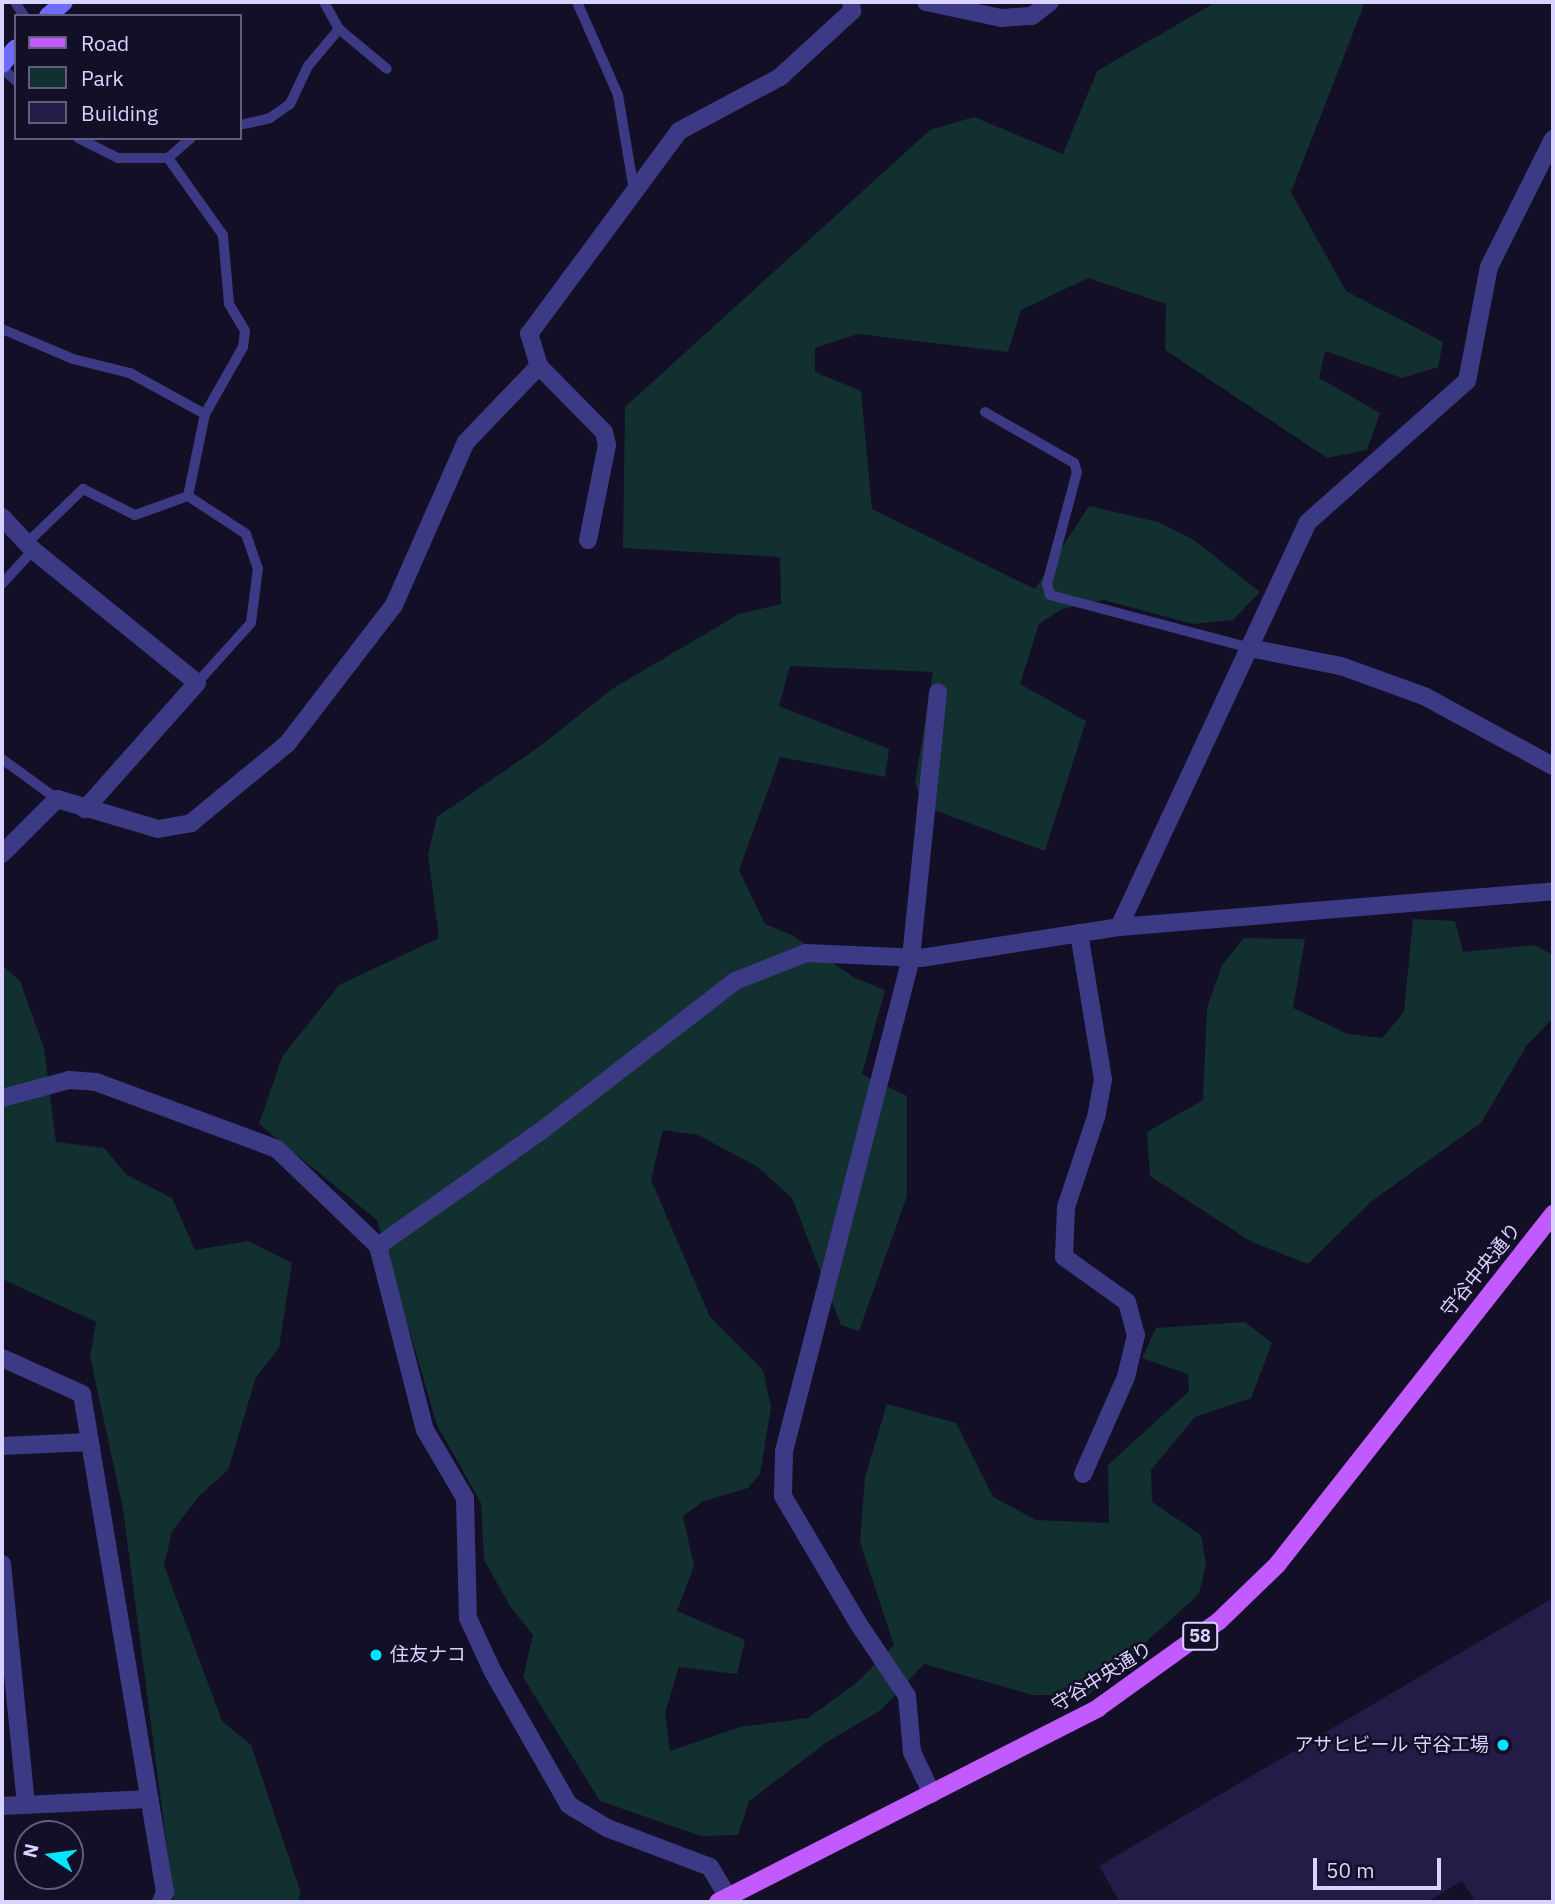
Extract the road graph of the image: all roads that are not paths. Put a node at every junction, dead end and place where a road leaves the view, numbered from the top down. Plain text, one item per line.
1 (64, 2) edge
2 (324, 2) edge
3 (577, 2) edge
4 (926, 2) edge
5 (1050, 2) edge
6 (857, 5) edge
7 (50, 14) edge
8 (339, 29) junction
9 (14, 51) edge
10 (2, 66) edge
11 (387, 69) dead end
12 (14, 79) edge
13 (242, 125) edge
14 (1553, 139) edge
15 (82, 140) edge
16 (189, 140) edge
17 (168, 158) junction
18 (634, 192) junction
19 (2, 329) edge
20 (539, 366) junction
21 (985, 412) dead end
22 (205, 414) junction
23 (188, 496) junction
24 (2, 517) edge
25 (588, 540) dead end
26 (30, 547) junction
27 (2, 584) edge
28 (1250, 648) junction
29 (197, 683) junction
30 (938, 692) dead end
31 (2, 760) edge
32 (1553, 766) edge
33 (57, 799) junction
34 (85, 809) junction
35 (2, 854) edge
36 (1553, 891) edge
37 (1119, 927) junction
38 (1079, 933) junction
39 (911, 958) junction
40 (2, 1098) edge
41 (1553, 1214) edge
42 (378, 1246) junction
43 (2, 1358) edge
44 (90, 1442) junction
45 (2, 1446) edge
46 (1083, 1474) dead end
47 (2, 1564) edge
48 (932, 1794) junction
49 (150, 1799) junction
50 (26, 1804) junction
51 (2, 1805) edge
52 (723, 1900) edge
53 (161, 1902) edge

1 - 7 street
2 - 8 lane
3 - 18 lane
4 - 5 street
6 - 18 street
8 - 11 lane
8 - 13 lane
9 - 10 street
10 - 12 lane
14 - 28 street
15 - 17 lane
16 - 17 lane
17 - 22 lane
18 - 20 street
19 - 22 lane
20 - 25 street
20 - 34 street
21 - 28 lane
22 - 23 lane
23 - 26 lane
23 - 29 lane
24 - 26 street
26 - 27 lane
26 - 29 street
28 - 32 street
28 - 37 street
29 - 34 street
30 - 39 street
31 - 33 lane
33 - 34 street
33 - 35 street
36 - 37 street
37 - 38 street
38 - 39 street
38 - 46 street
39 - 42 street
39 - 48 street
40 - 42 street
41 - 48 main road, 守谷中央通り / 58
42 - 52 street
43 - 44 street
44 - 45 street
44 - 49 street
47 - 50 street
48 - 52 main road, 守谷中央通り / 58
49 - 50 street
49 - 53 street
50 - 51 street

